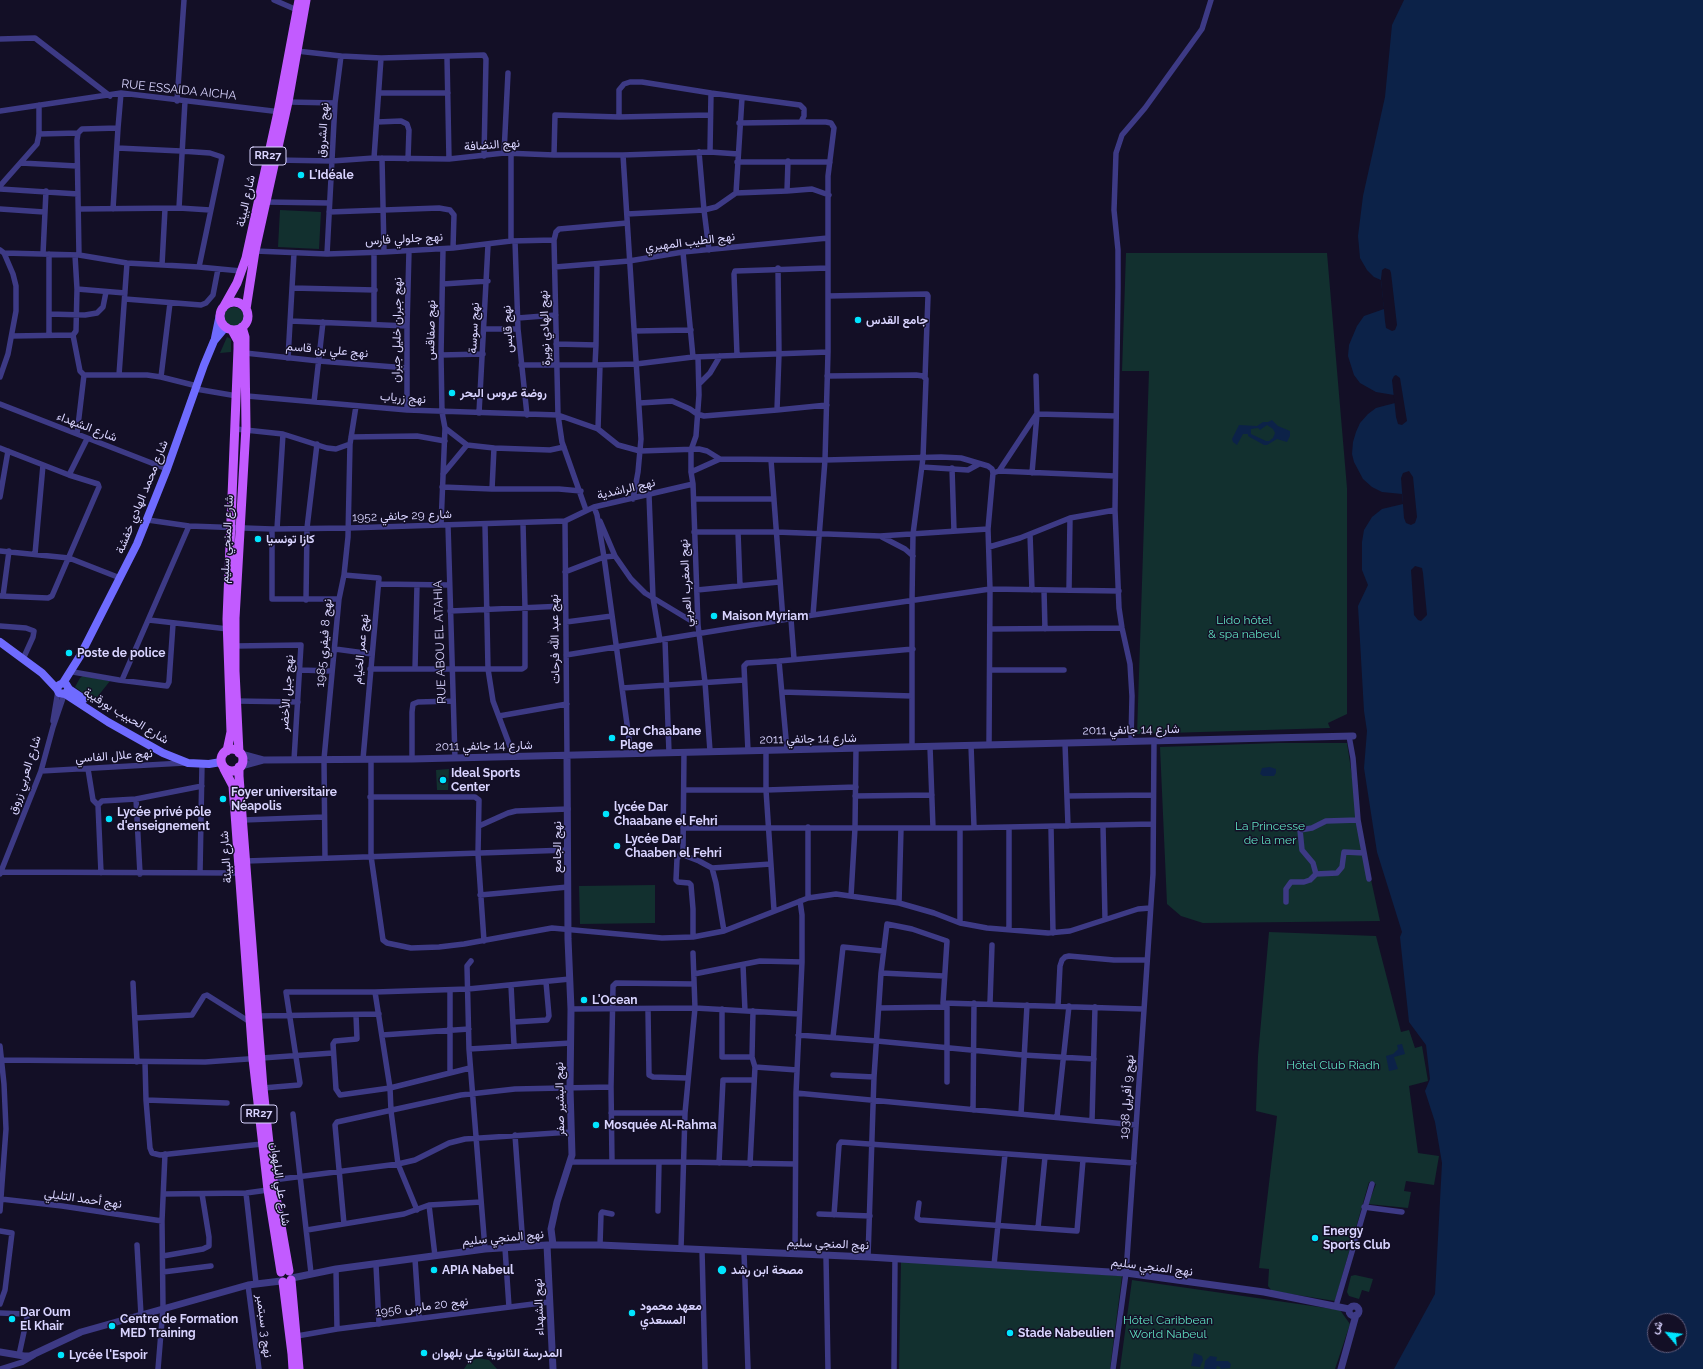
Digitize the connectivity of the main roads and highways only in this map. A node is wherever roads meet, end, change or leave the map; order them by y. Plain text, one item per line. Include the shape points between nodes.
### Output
1 (299, 0) edge
2 (306, 0) edge
3 (282, 112) junction
4 (246, 309) junction
5 (222, 311) junction
6 (242, 327) junction
7 (230, 329) junction
8 (214, 341) junction
9 (242, 396) junction
10 (235, 528) junction
11 (0, 642) edge
12 (80, 656) junction
13 (63, 689) junction
14 (240, 753) junction
15 (223, 760) junction
16 (240, 767) junction
17 (248, 945) junction
18 (257, 1059) junction
19 (286, 1277) junction
20 (293, 1369) edge
21 (299, 1369) edge

1 - 3 main road, شارع البيئة / RR27
2 - 3 main road, شارع البيئة / RR27 via 288,102
3 - 4 main road, شارع البيئة / RR27
3 - 5 main road, شارع البيئة / RR27 via 246,258
4 - 5 main road via 237,303 227,304
4 - 6 main road, RR27 via 247,319
5 - 7 main road via 222,323
5 - 8 main road, شارع محمد الهادي خفشة
6 - 7 main road
6 - 9 main road, شارع المنجي سليم via 246,353
7 - 8 main road via 224,329
7 - 9 main road, شارع المنجي سليم via 238,341
8 - 12 main road, شارع محمد الهادي خفشة via 148,520
9 - 10 main road, شارع المنجي سليم via 236,429
9 - 10 main road, شارع المنجي سليم via 246,429
10 - 14 main road, شارع المنجي سليم via 236,701
10 - 15 main road, شارع المنجي سليم via 228,629 231,732
11 - 13 main road, شارع الحبيب بورقيبة
12 - 13 main road, شارع محمد الهادي خفشة
12 - 13 main road, شارع محمد الهادي خفشة
13 - 15 main road, شارع الحبيب بورقيبة via 170,751 199,759
13 - 15 main road, شارع الحبيب بورقيبة via 144,743 188,763 202,764
14 - 15 main road via 236,750
14 - 16 main road, شارع البيئة via 243,760
15 - 16 main road via 234,771
15 - 17 main road, شارع البيئة / RR27 via 233,786 239,873
16 - 17 main road, شارع البيئة / RR27
17 - 18 main road, شارع علي البلهوان / RR27
18 - 19 main road, شارع علي البلهوان / RR27 via 263,1088
18 - 19 main road, شارع علي البلهوان / RR27 via 262,1144 268,1190
19 - 20 main road, شارع علي البلهوان / RR27
19 - 21 main road, شارع علي البلهوان / RR27 via 297,1336

